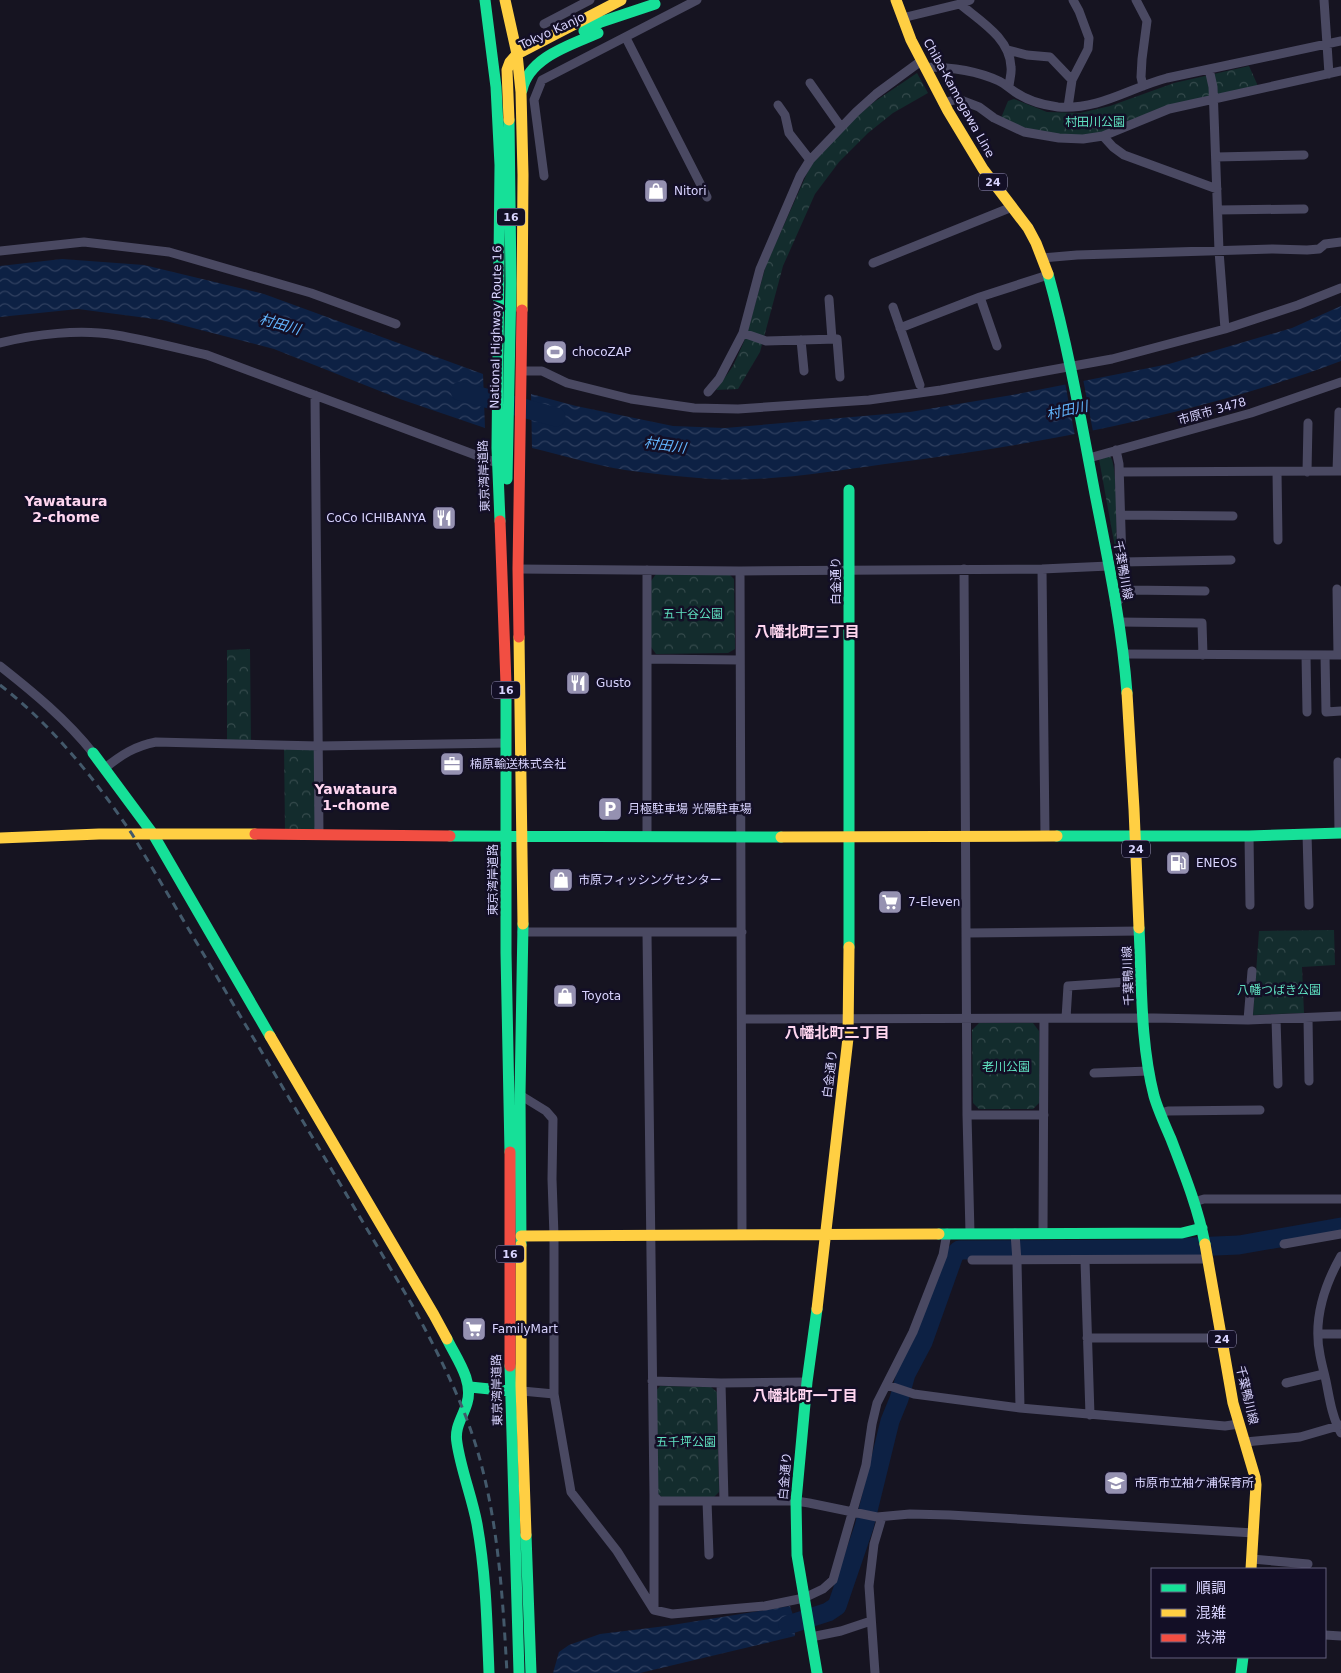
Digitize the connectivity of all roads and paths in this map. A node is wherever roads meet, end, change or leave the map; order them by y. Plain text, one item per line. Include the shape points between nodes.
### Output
1 (485, 0) edge
2 (505, 0) edge
3 (590, 0) edge
4 (622, 0) edge
5 (697, 0) edge
6 (896, 0) edge
7 (970, 0) edge
8 (1073, 0) edge
9 (1136, 0) edge
10 (1324, 0) edge
11 (659, 2) edge
12 (960, 4) junction
13 (902, 18) junction
14 (544, 24) dead end
15 (626, 38) junction
16 (1341, 41) edge
17 (1326, 44) junction
18 (492, 45) junction
19 (1008, 50) junction
20 (515, 58) junction
21 (923, 64) junction
22 (1210, 69) junction
23 (1341, 71) edge
24 (1329, 74) junction
25 (1072, 80) junction
26 (810, 83) dead end
27 (1143, 86) junction
28 (1009, 88) junction
29 (521, 92) junction
30 (1214, 98) junction
31 (943, 103) junction
32 (778, 105) dead end
33 (1068, 107) junction
34 (841, 127) junction
35 (1103, 136) junction
36 (1304, 155) dead end
37 (1216, 157) junction
38 (810, 160) junction
39 (544, 176) dead end
40 (1217, 189) junction
41 (707, 197) dead end
42 (1012, 207) junction
43 (1304, 209) dead end
44 (1218, 210) junction
45 (1341, 242) edge
46 (0, 251) edge
47 (1219, 251) junction
48 (1042, 258) junction
49 (873, 263) dead end
50 (1048, 275) junction
51 (1341, 288) edge
52 (980, 297) junction
53 (829, 299) dead end
54 (893, 307) dead end
55 (396, 324) dead end
56 (900, 328) junction
57 (1225, 329) junction
58 (743, 333) junction
59 (832, 339) junction
60 (801, 340) junction
61 (0, 343) edge
62 (997, 346) dead end
63 (1071, 369) junction
64 (804, 371) dead end
65 (513, 374) junction
66 (840, 377) dead end
67 (1341, 382) edge
68 (920, 385) dead end
69 (708, 392) dead end
70 (315, 394) junction
71 (1339, 412) dead end
72 (1308, 423) dead end
73 (502, 450) junction
74 (1116, 450) junction
75 (1088, 453) junction
76 (497, 463) junction
77 (1339, 471) edge
78 (1120, 472) junction
79 (1277, 472) junction
80 (1307, 472) junction
81 (849, 490) dead end
82 (1122, 515) junction
83 (1233, 516) dead end
84 (1278, 540) dead end
85 (501, 544) junction
86 (1231, 560) dead end
87 (1122, 562) junction
88 (1109, 566) junction
89 (518, 569) junction
90 (964, 569) junction
91 (1042, 569) junction
92 (647, 570) junction
93 (850, 570) junction
94 (740, 571) junction
95 (1336, 588) dead end
96 (1205, 591) dead end
97 (1123, 592) junction
98 (1115, 605) junction
99 (1118, 622) junction
100 (1124, 654) junction
101 (1202, 655) junction
102 (1306, 655) junction
103 (1325, 656) junction
104 (1340, 656) edge
105 (647, 659) junction
106 (740, 660) junction
107 (0, 666) edge
108 (1341, 711) edge
109 (1307, 712) dead end
110 (505, 743) junction
111 (319, 746) junction
112 (93, 753) joint
113 (1338, 762) dead end
114 (105, 768) junction
115 (1340, 833) edge
116 (153, 834) junction
117 (319, 834) junction
118 (1307, 834) junction
119 (506, 836) junction
120 (521, 836) junction
121 (647, 836) junction
122 (966, 836) junction
123 (1045, 836) junction
124 (1135, 836) junction
125 (1249, 836) junction
126 (742, 837) junction
127 (850, 837) junction
128 (0, 838) edge
129 (1250, 905) dead end
130 (1309, 905) dead end
131 (1140, 931) junction
132 (522, 932) junction
133 (742, 932) junction
134 (648, 933) junction
135 (967, 933) junction
136 (1252, 971) dead end
137 (1142, 982) junction
138 (1341, 1016) edge
139 (849, 1018) junction
140 (1044, 1018) junction
141 (1066, 1018) junction
142 (1143, 1018) junction
143 (1308, 1018) junction
144 (742, 1019) junction
145 (966, 1019) junction
146 (1276, 1019) junction
147 (1248, 1020) junction
148 (1149, 1071) junction
149 (1094, 1074) dead end
150 (1309, 1081) dead end
151 (1278, 1084) dead end
152 (520, 1095) junction
153 (1260, 1110) dead end
154 (1160, 1113) junction
155 (967, 1115) junction
156 (1044, 1115) junction
157 (1341, 1199) edge
158 (1194, 1202) junction
159 (1202, 1228) junction
160 (1043, 1232) junction
161 (947, 1233) junction
162 (970, 1233) junction
163 (1015, 1233) junction
164 (742, 1234) junction
165 (826, 1234) junction
166 (1341, 1234) edge
167 (651, 1235) junction
168 (521, 1236) junction
169 (554, 1236) junction
170 (1284, 1244) dead end
171 (1208, 1252) junction
172 (1341, 1256) edge
173 (972, 1260) dead end
174 (1017, 1260) junction
175 (1085, 1261) junction
176 (1318, 1334) junction
177 (1341, 1334) edge
178 (1087, 1338) junction
179 (1222, 1338) junction
180 (1324, 1374) junction
181 (652, 1381) junction
182 (807, 1382) junction
183 (721, 1383) junction
184 (1286, 1383) dead end
185 (887, 1385) junction
186 (470, 1387) junction
187 (516, 1391) junction
188 (554, 1394) junction
189 (1020, 1408) junction
190 (1090, 1415) junction
191 (1239, 1424) junction
192 (1340, 1428) edge
193 (1245, 1442) junction
194 (654, 1496) junction
195 (707, 1501) junction
196 (724, 1501) junction
197 (796, 1502) junction
198 (856, 1513) junction
199 (879, 1517) junction
200 (1254, 1533) junction
201 (709, 1555) dead end
202 (1252, 1564) edge
203 (1308, 1564) dead end
204 (804, 1598) junction
205 (654, 1610) junction
206 (871, 1621) junction
207 (1326, 1635) edge
208 (1341, 1636) edge
209 (811, 1637) junction
210 (1242, 1658) edge
211 (489, 1673) edge
212 (519, 1673) edge
213 (531, 1673) edge
214 (817, 1673) edge
215 (875, 1673) edge
216 (1241, 1673) edge

1 - 18 main road, 東京湾岸道路
2 - 20 main road, 東京湾岸道路
3 - 14 street
4 - 20 main road, Tokyo Kanjo
5 - 15 street
6 - 13 main road, Chiba-Kamogawa Line / 24
7 - 12 street
8 - 25 street via 1089,38 1088,49
9 - 27 street via 1147,21 1142,59
10 - 17 street
11 - 20 main road, Tokyo Kanjo / 16 via 601,22 530,59
11 - 29 main road, Tokyo Kanjo / 16 via 540,62 524,80
12 - 13 street
12 - 19 street via 1000,38
13 - 21 main road, Chiba-Kamogawa Line / 24
15 - 39 street via 542,80 534,100
15 - 41 street
16 - 17 street
17 - 22 street
17 - 24 street
18 - 20 main road, Tokyo Kanjo via 502,55
18 - 65 main road, 東京湾岸道路 / 16
19 - 25 street via 1050,57
19 - 28 street via 1011,67
20 - 29 main road, 東京湾岸道路
20 - 65 main road, National Highway Route 16 / 16 via 507,70
21 - 28 street via 983,75
21 - 31 main road, Chiba-Kamogawa Line / 24
21 - 34 street via 876,94
22 - 27 street
22 - 30 street
23 - 24 street
24 - 30 street
25 - 33 street
26 - 34 street
27 - 33 street via 1113,99
28 - 33 street via 1038,104
29 - 65 main road, 東京湾岸道路 / 16 via 523,269
30 - 35 street via 1169,109
30 - 37 street
31 - 35 street via 958,99 1024,132 1059,138
31 - 42 main road, Chiba-Kamogawa Line / 24 via 983,169
32 - 38 street via 785,115 789,133
34 - 38 street
35 - 40 street via 1124,155
36 - 37 street
37 - 40 street
38 - 58 street via 760,269
40 - 44 street
42 - 48 main road, Chiba-Kamogawa Line / 24 via 1028,228
42 - 49 street
43 - 44 street
44 - 47 street
45 - 47 street via 1307,250
46 - 55 street via 84,242 169,252 311,293
47 - 48 street
47 - 57 street
48 - 50 main road, Chiba-Kamogawa Line / 24
50 - 52 street
50 - 63 main road, Chiba-Kamogawa Line / 24
51 - 57 street
52 - 56 street
52 - 62 street
53 - 59 street
54 - 56 street
56 - 68 street
57 - 63 street
58 - 60 street via 766,342
58 - 69 street via 719,380
59 - 60 street
59 - 66 street via 837,339
60 - 64 street
61 - 70 street via 51,334 114,335 207,355
63 - 65 street via 869,400 738,409 694,408 631,399 567,383 542,371
63 - 75 main road, 千葉鴨川線 / 24
65 - 73 main road, 東京湾岸道路 / 16
65 - 89 main road, 東京湾岸道路 / 16 via 520,455
67 - 74 street, 市原市 3478 via 1251,413
70 - 76 street
70 - 111 street
71 - 77 street
72 - 80 street
73 - 76 main road, 東京湾岸道路 / 16
73 - 85 main road, 16
74 - 75 street, 市原市 3478
74 - 78 street
75 - 88 main road, 千葉鴨川線 / 24
76 - 85 main road, 東京湾岸道路 / 16
77 - 80 street
78 - 79 street
78 - 82 street
79 - 80 street
79 - 84 street
81 - 93 main road, 白金通り
82 - 83 street
82 - 87 street
85 - 110 main road, 東京湾岸道路 / 16 via 506,660
86 - 87 street
87 - 97 street
88 - 91 street
88 - 98 main road, 千葉鴨川線 / 24
89 - 92 street
89 - 120 main road, 東京湾岸道路 / 16
90 - 91 street
90 - 93 street
90 - 122 street
91 - 123 street
92 - 94 street
92 - 105 street
93 - 94 street
93 - 127 main road, 白金通り
94 - 106 street
95 - 104 street
96 - 97 street
97 - 98 street
98 - 99 main road, 千葉鴨川線 / 24
99 - 100 main road, 千葉鴨川線 / 24
99 - 101 street via 1202,623
100 - 101 street
100 - 124 main road, 千葉鴨川線 / 24
101 - 102 street
102 - 103 street
102 - 109 street
103 - 104 street
103 - 108 street via 1326,712
105 - 106 street
105 - 121 street
106 - 126 street
107 - 112 street via 53,712
110 - 111 street
110 - 119 main road, 東京湾岸道路 / 16
111 - 114 street via 156,742 135,748
111 - 117 street
112 - 114 main road
113 - 115 street
114 - 116 main road
115 - 118 main road
116 - 117 main road
116 - 128 main road
116 - 186 main road via 434,1315
117 - 119 main road
118 - 125 main road
118 - 130 street
119 - 120 main road
119 - 187 main road, 東京湾岸道路 / 16
120 - 121 main road
120 - 132 main road, 東京湾岸道路 / 16
121 - 126 main road
122 - 123 main road
122 - 127 main road
122 - 135 street
123 - 124 main road
124 - 125 main road
124 - 131 main road, 千葉鴨川線 / 24
125 - 129 street
126 - 127 main road
126 - 133 street
127 - 139 main road, 白金通り
131 - 135 street
131 - 137 main road, 千葉鴨川線 / 24
132 - 134 street
132 - 152 main road, 東京湾岸道路 / 16
133 - 134 street
133 - 144 street
134 - 167 street
135 - 145 street
136 - 147 street
137 - 141 street via 1068,986
137 - 142 main road, 千葉鴨川線 / 24
138 - 143 street
139 - 144 street
139 - 145 street
139 - 165 main road, 白金通り
140 - 141 street
140 - 145 street
140 - 156 street
141 - 142 street
142 - 147 street
142 - 148 main road, 千葉鴨川線 / 24
143 - 146 street
143 - 150 street
144 - 164 street
145 - 155 street
146 - 147 street
146 - 151 street
148 - 149 street
148 - 154 main road, 千葉鴨川線 / 24
152 - 168 main road, 東京湾岸道路 / 16
152 - 169 street via 553,1119
153 - 154 street
154 - 158 main road, 千葉鴨川線 / 24
155 - 156 street
155 - 162 street
156 - 160 street
157 - 158 street via 1204,1199
158 - 159 main road, 千葉鴨川線 / 24
159 - 160 main road via 1182,1233
159 - 171 main road, 千葉鴨川線 / 24
160 - 163 main road
161 - 162 main road
161 - 165 main road
161 - 185 street via 943,1255
162 - 163 main road
163 - 174 street
164 - 165 main road
164 - 167 main road
165 - 182 main road, 白金通り
166 - 170 street
167 - 169 main road
167 - 181 street
168 - 169 main road
168 - 187 main road, 東京湾岸道路 / 16
169 - 188 street
171 - 175 street
171 - 179 main road, 千葉鴨川線 / 24
172 - 176 street via 1329,1277 1323,1297
173 - 174 street
174 - 175 street
174 - 189 street
175 - 178 street
176 - 177 street
176 - 180 street
178 - 179 street
178 - 190 street
179 - 191 main road, 千葉鴨川線 / 24
180 - 184 street
180 - 192 street
181 - 183 street
181 - 194 street
182 - 183 street
182 - 197 main road, 白金通り
183 - 196 street
185 - 189 street via 914,1394
185 - 198 street via 877,1403
186 - 187 main road
186 - 211 main road via 469,1400 456,1434 483,1557
187 - 188 street
187 - 212 main road, 東京湾岸道路 / 16
187 - 213 main road, 東京湾岸道路 / 16
188 - 205 street via 571,1492 617,1551
189 - 190 street
190 - 191 street via 1225,1426
191 - 193 main road, 千葉鴨川線 / 24
192 - 193 street via 1325,1428 1300,1437
193 - 200 main road, 千葉鴨川線 / 24 via 1256,1485
194 - 195 street via 659,1501
194 - 205 street
195 - 196 street
195 - 201 street
196 - 197 street
197 - 198 street
197 - 204 main road, 白金通り via 797,1555
198 - 199 street
198 - 204 street via 833,1580 824,1589
199 - 200 street via 942,1515
199 - 206 street via 868,1586
200 - 202 main road, 千葉鴨川線 / 24
202 - 203 street
204 - 205 street via 764,1606 672,1614
204 - 209 main road, 白金通り
206 - 209 street
206 - 215 street
207 - 208 street
209 - 214 main road
210 - 216 main road

